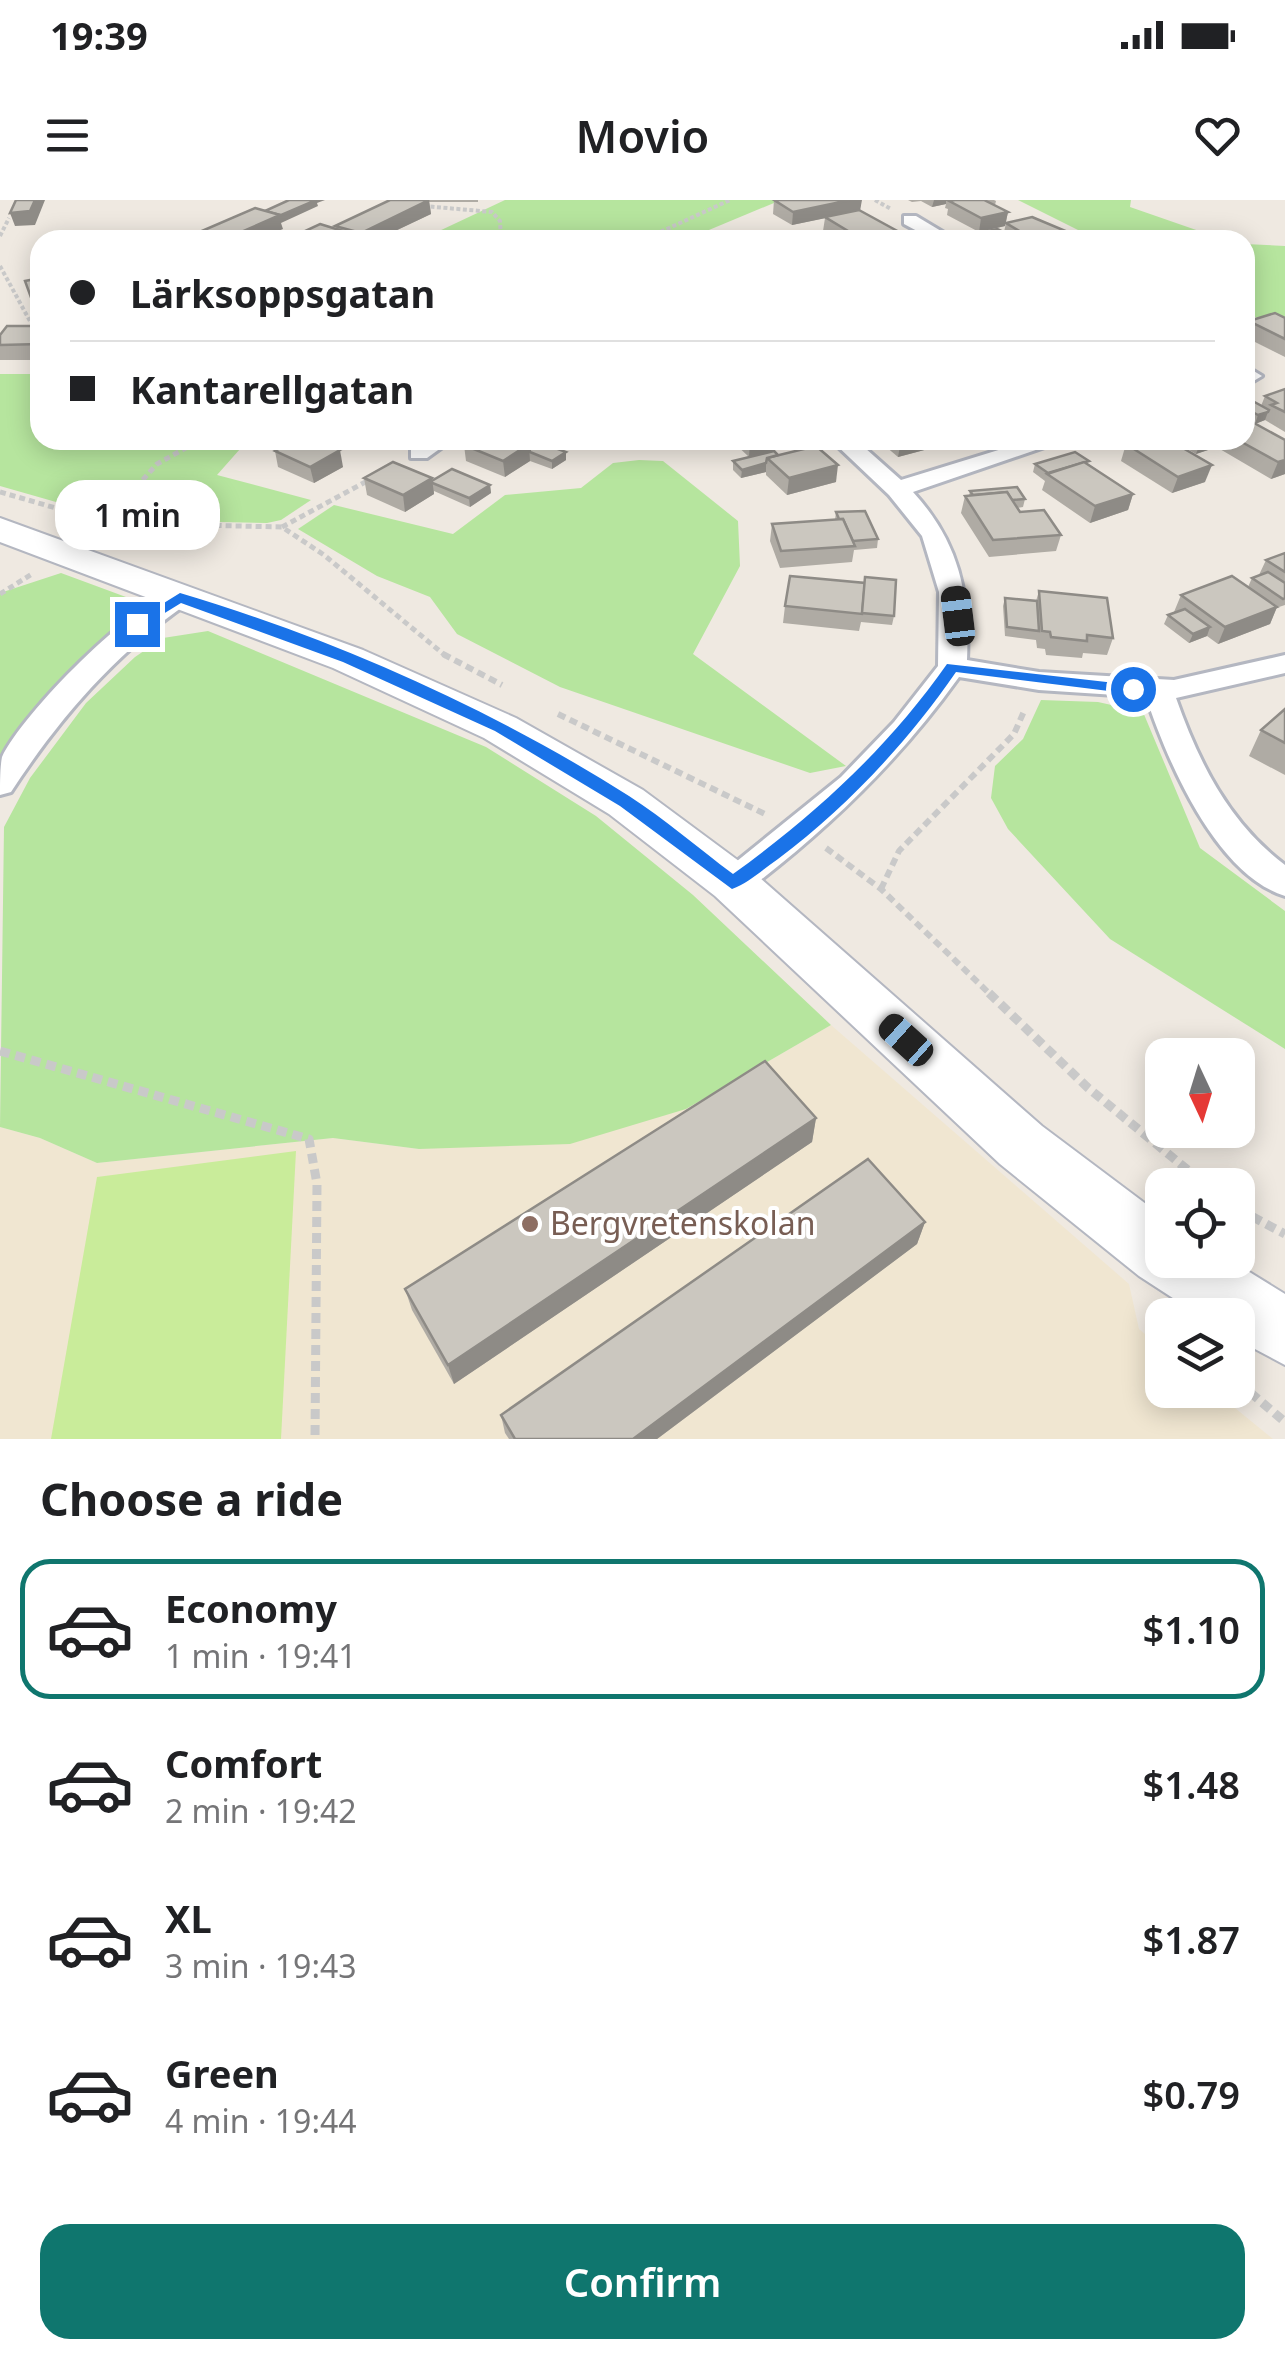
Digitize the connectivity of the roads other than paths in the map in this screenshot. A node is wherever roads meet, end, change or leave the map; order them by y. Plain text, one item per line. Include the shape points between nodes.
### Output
1 (910, 220) dead end
2 (928, 230) edge
3 (425, 450) edge
4 (854, 450) edge
5 (1022, 450) edge
6 (420, 453) road end
7 (899, 489) junction
8 (0, 530) edge
9 (180, 598) junction
10 (1285, 664) edge
11 (952, 667) junction
12 (1158, 689) junction
13 (0, 784) edge
14 (732, 883) junction
15 (1285, 883) edge
16 (1145, 1241) edge
17 (1200, 1278) edge
18 (1285, 1332) edge

1 - 2 street
3 - 6 street
4 - 7 street
5 - 7 street
7 - 11 street via 952,572 958,616
8 - 9 street
9 - 13 street via 137,624 72,685
9 - 14 street via 348,659 500,728 626,802
10 - 12 street
11 - 12 street
11 - 14 street via 916,719 861,777 803,832
12 - 15 street via 1172,734 1212,810 1236,842
14 - 16 street via 1021,1145
17 - 18 street

